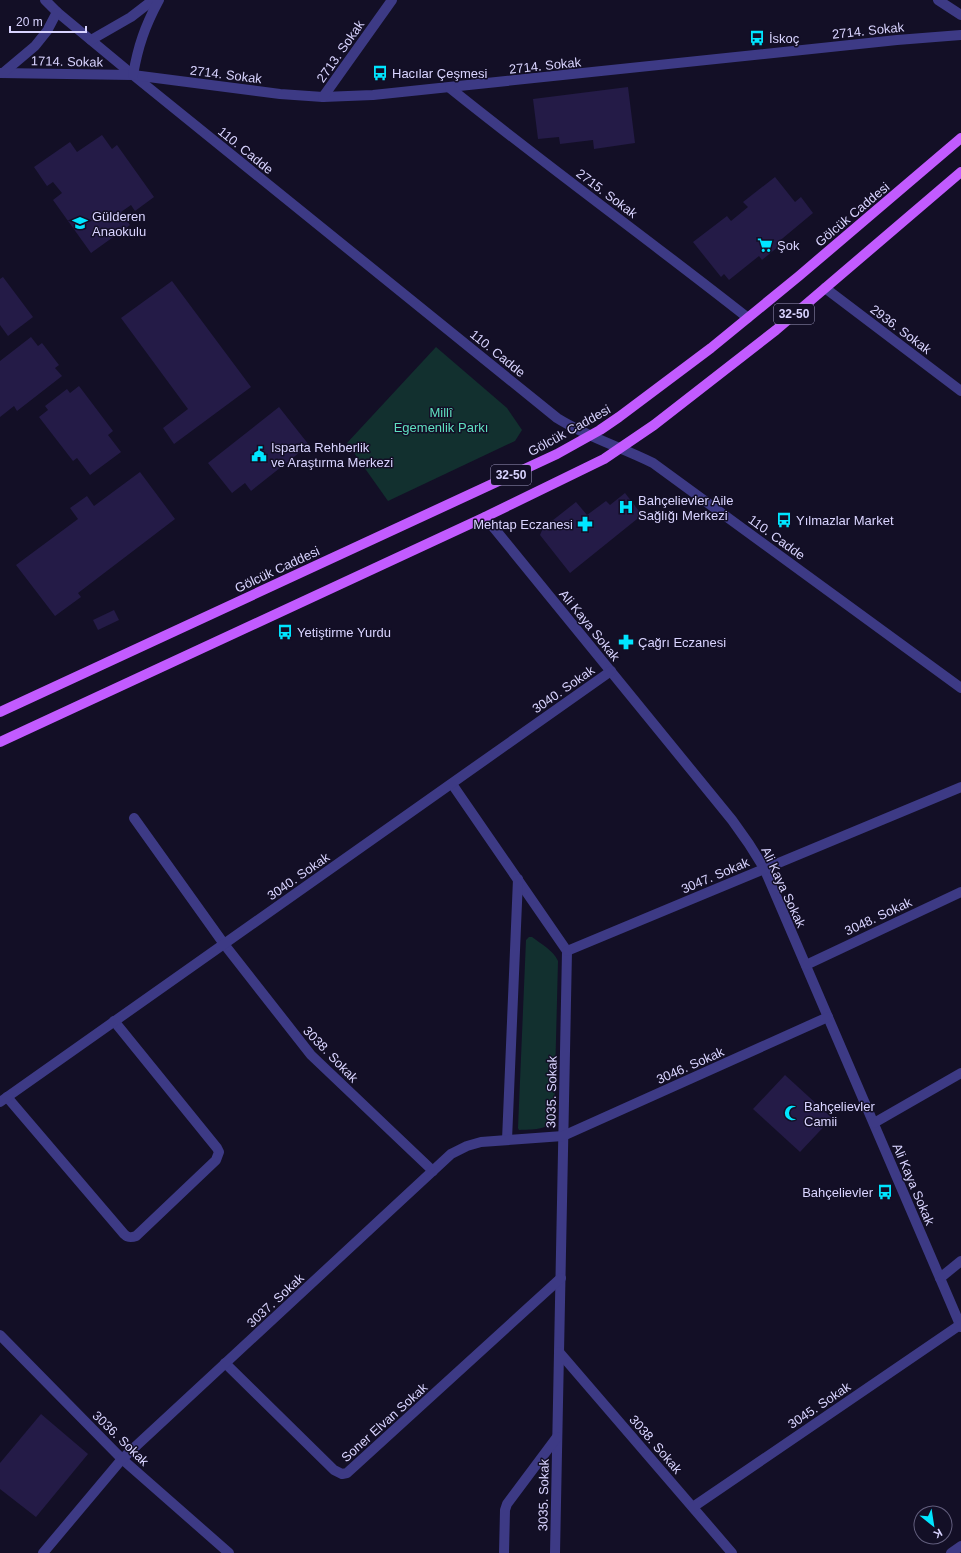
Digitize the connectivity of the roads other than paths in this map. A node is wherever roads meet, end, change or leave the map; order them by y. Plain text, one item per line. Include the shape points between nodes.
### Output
1 (45, 0) edge
2 (153, 0) edge
3 (159, 0) edge
4 (392, 0) edge
5 (938, 0) edge
6 (57, 12) junction
7 (961, 15) edge
8 (961, 35) edge
9 (91, 40) junction
10 (1, 73) edge
11 (133, 76) junction
12 (450, 88) junction
13 (323, 97) junction
14 (961, 138) edge
15 (961, 172) edge
16 (825, 288) junction
17 (748, 318) junction
18 (961, 391) edge
19 (589, 436) junction
20 (621, 448) junction
21 (485, 517) junction
22 (611, 671) junction
23 (961, 688) edge
24 (0, 712) edge
25 (0, 742) edge
26 (452, 784) junction
27 (961, 787) edge
28 (134, 818) dead end
29 (764, 868) junction
30 (518, 879) junction
31 (961, 892) edge
32 (224, 944) junction
33 (567, 951) junction
34 (806, 965) junction
35 (828, 1017) junction
36 (114, 1021) junction
37 (961, 1073) edge
38 (4, 1099) edge
39 (874, 1123) junction
40 (564, 1136) junction
41 (507, 1140) junction
42 (433, 1171) junction
43 (961, 1261) edge
44 (561, 1278) junction
45 (940, 1278) junction
46 (960, 1326) edge
47 (0, 1335) edge
48 (559, 1352) junction
49 (225, 1363) junction
50 (557, 1437) junction
51 (122, 1459) junction
52 (693, 1507) junction
53 (961, 1546) edge
54 (43, 1553) edge
55 (229, 1553) edge
56 (504, 1553) edge
57 (555, 1553) edge
58 (732, 1553) edge
59 (951, 1553) edge

1 - 6 street, 110. Cadde
2 - 9 street via 126,20
3 - 11 street via 137,50
4 - 13 street, 2713. Sokak
5 - 7 street
6 - 9 street, 110. Cadde
6 - 10 street via 47,32 35,46
8 - 12 street, 2714. Sokak
9 - 11 street, 110. Cadde
10 - 11 street, 1714. Sokak
11 - 13 street, 2714. Sokak
11 - 19 street, 110. Cadde via 557,418
12 - 13 street, 2714. Sokak
12 - 17 street, 2715. Sokak
14 - 17 main road, Gölcük Caddesi / 32-50
15 - 16 main road, 32-50
16 - 18 street, 2936. Sokak
16 - 20 main road, 32-50 via 705,386
17 - 19 main road, Gölcük Caddesi / 32-50 via 642,400
19 - 20 street, 110. Cadde
19 - 24 main road, Gölcük Caddesi / 32-50 via 557,454
20 - 21 main road, 32-50 via 568,478
20 - 23 street, 110. Cadde via 667,472
21 - 22 street, Ali Kaya Sokak
21 - 25 main road, 32-50
22 - 26 street, 3040. Sokak
22 - 29 street, Ali Kaya Sokak via 732,820
26 - 30 street
26 - 32 street, 3040. Sokak
27 - 29 street, 3047. Sokak
28 - 32 street, 3038. Sokak
29 - 33 street, 3047. Sokak
29 - 34 street, Ali Kaya Sokak
30 - 33 street
30 - 41 street
31 - 34 street, 3048. Sokak
32 - 36 street, 3040. Sokak
32 - 42 street, 3038. Sokak via 311,1055
33 - 40 street, 3035. Sokak
34 - 35 street, Ali Kaya Sokak
35 - 39 street, Ali Kaya Sokak
35 - 40 street, 3046. Sokak
36 - 38 street, 3040. Sokak
36 - 38 street via 219,1152 216,1160 136,1236 132,1238 124,1234
37 - 39 street
39 - 45 street, Ali Kaya Sokak
40 - 41 street, 3037. Sokak
40 - 44 street, 3035. Sokak
41 - 42 street, 3037. Sokak via 467,1146 451,1154
42 - 49 street, 3037. Sokak
43 - 45 street
44 - 48 street, 3035. Sokak
44 - 49 street, Soner Elvan Sokak via 347,1473 342,1474 334,1470
45 - 46 street, Ali Kaya Sokak
46 - 52 street, 3045. Sokak
47 - 51 street, 3036. Sokak
48 - 50 street, 3035. Sokak
48 - 52 street, 3038. Sokak
49 - 51 street, 3037. Sokak
50 - 56 street, 3035. Sokak via 507,1504
50 - 57 street, 3035. Sokak
51 - 54 street, 3037. Sokak
51 - 55 street, 3036. Sokak
52 - 58 street, 3038. Sokak
53 - 59 street

